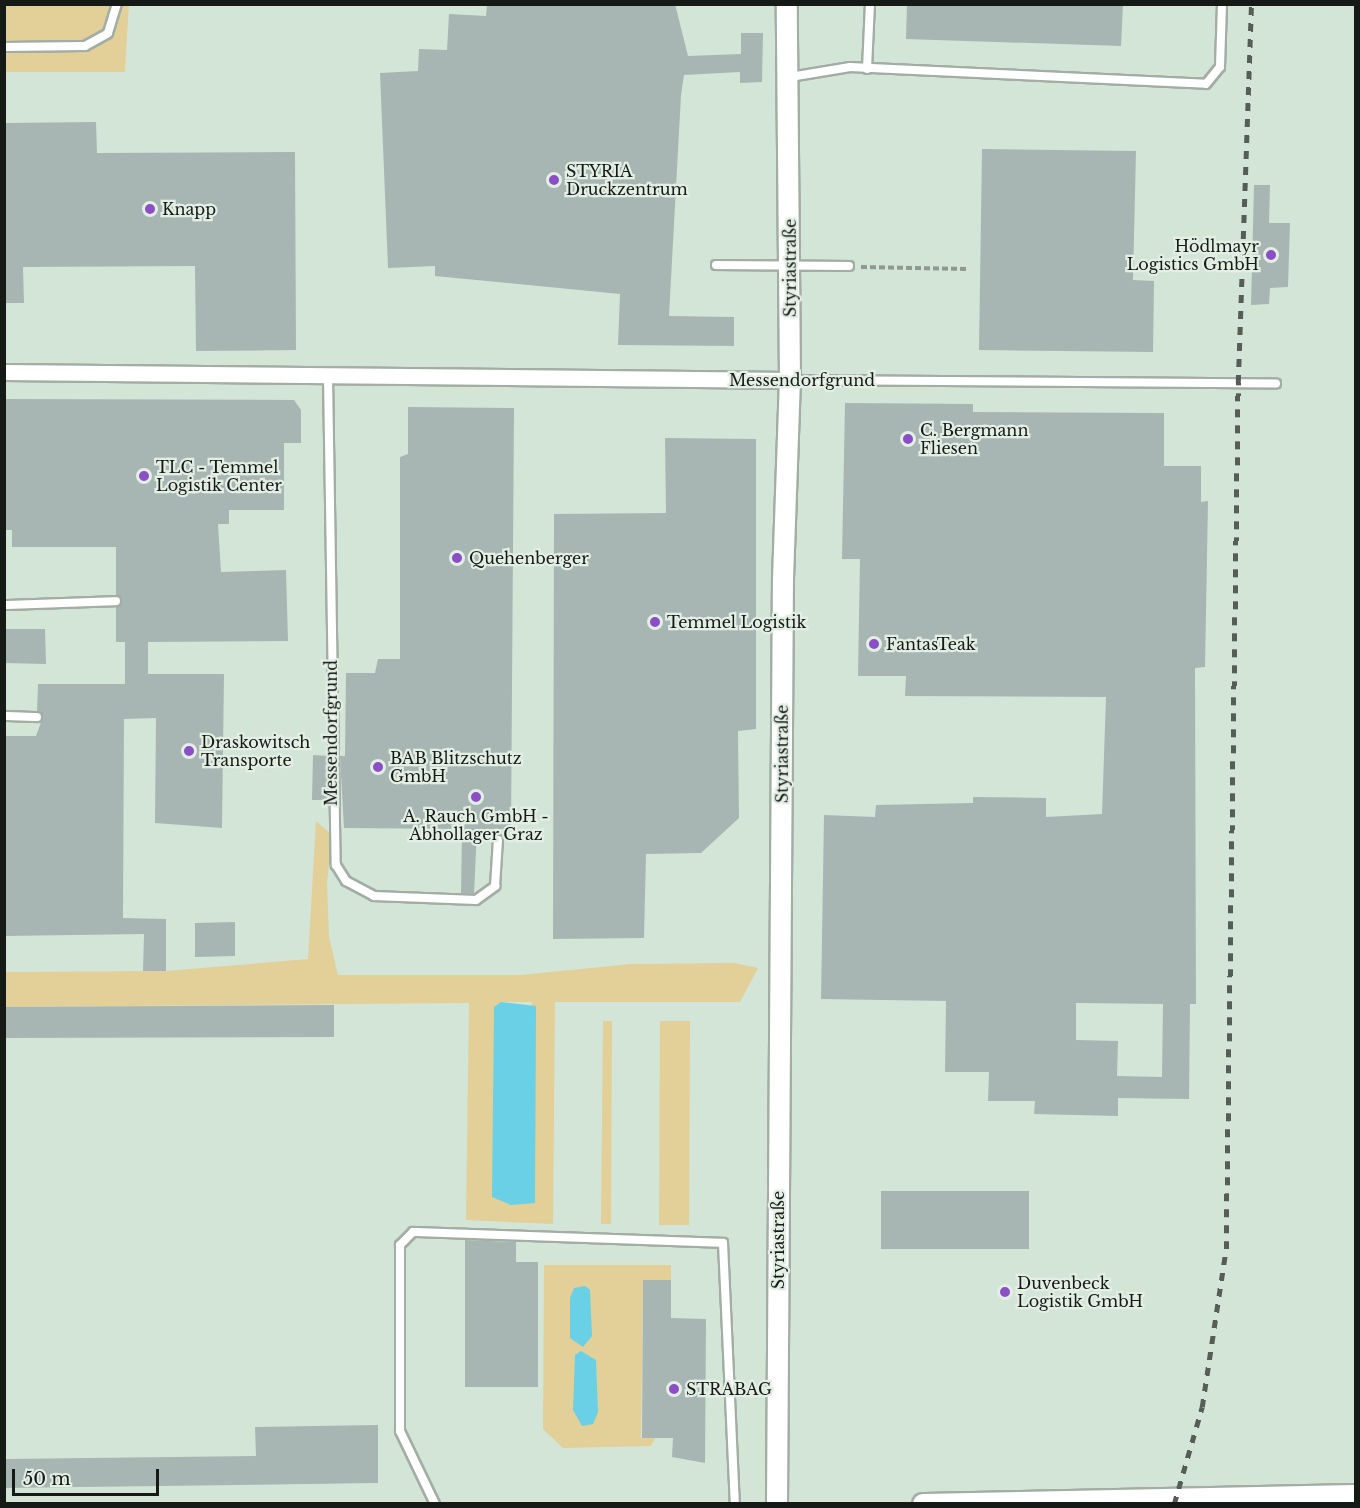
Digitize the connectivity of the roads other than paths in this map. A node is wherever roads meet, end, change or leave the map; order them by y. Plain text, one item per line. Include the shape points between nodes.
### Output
1 (117, 4) edge
2 (787, 4) edge
3 (870, 4) edge
4 (1222, 4) edge
5 (4, 47) edge
6 (867, 69) junction
7 (788, 77) junction
8 (790, 262) junction
9 (716, 265) dead end
10 (849, 266) road end
11 (4, 372) edge
12 (328, 376) junction
13 (790, 380) junction
14 (1276, 383) dead end
15 (116, 601) dead end
16 (4, 605) edge
17 (4, 716) edge
18 (37, 717) dead end
19 (498, 840) dead end
20 (1356, 1495) edge
21 (435, 1503) edge
22 (735, 1503) edge
23 (777, 1503) edge
24 (922, 1503) edge

1 - 5 lane via 108,33 85,46
2 - 7 street, Styriastraße
3 - 6 lane
4 - 6 lane via 1220,68 1206,84
6 - 7 lane
7 - 8 street, Styriastraße
8 - 9 lane
8 - 10 lane
8 - 13 street, Styriastraße
11 - 12 street, Messendorfgrund
12 - 13 street, Messendorfgrund
12 - 19 lane, Messendorfgrund via 336,865 346,881 374,896 476,900 495,886
13 - 14 lane, Messendorfgrund
13 - 23 street, Styriastraße via 783,579
15 - 16 lane
17 - 18 lane
20 - 24 street
21 - 22 lane via 400,1431 400,1245 413,1232 725,1244

